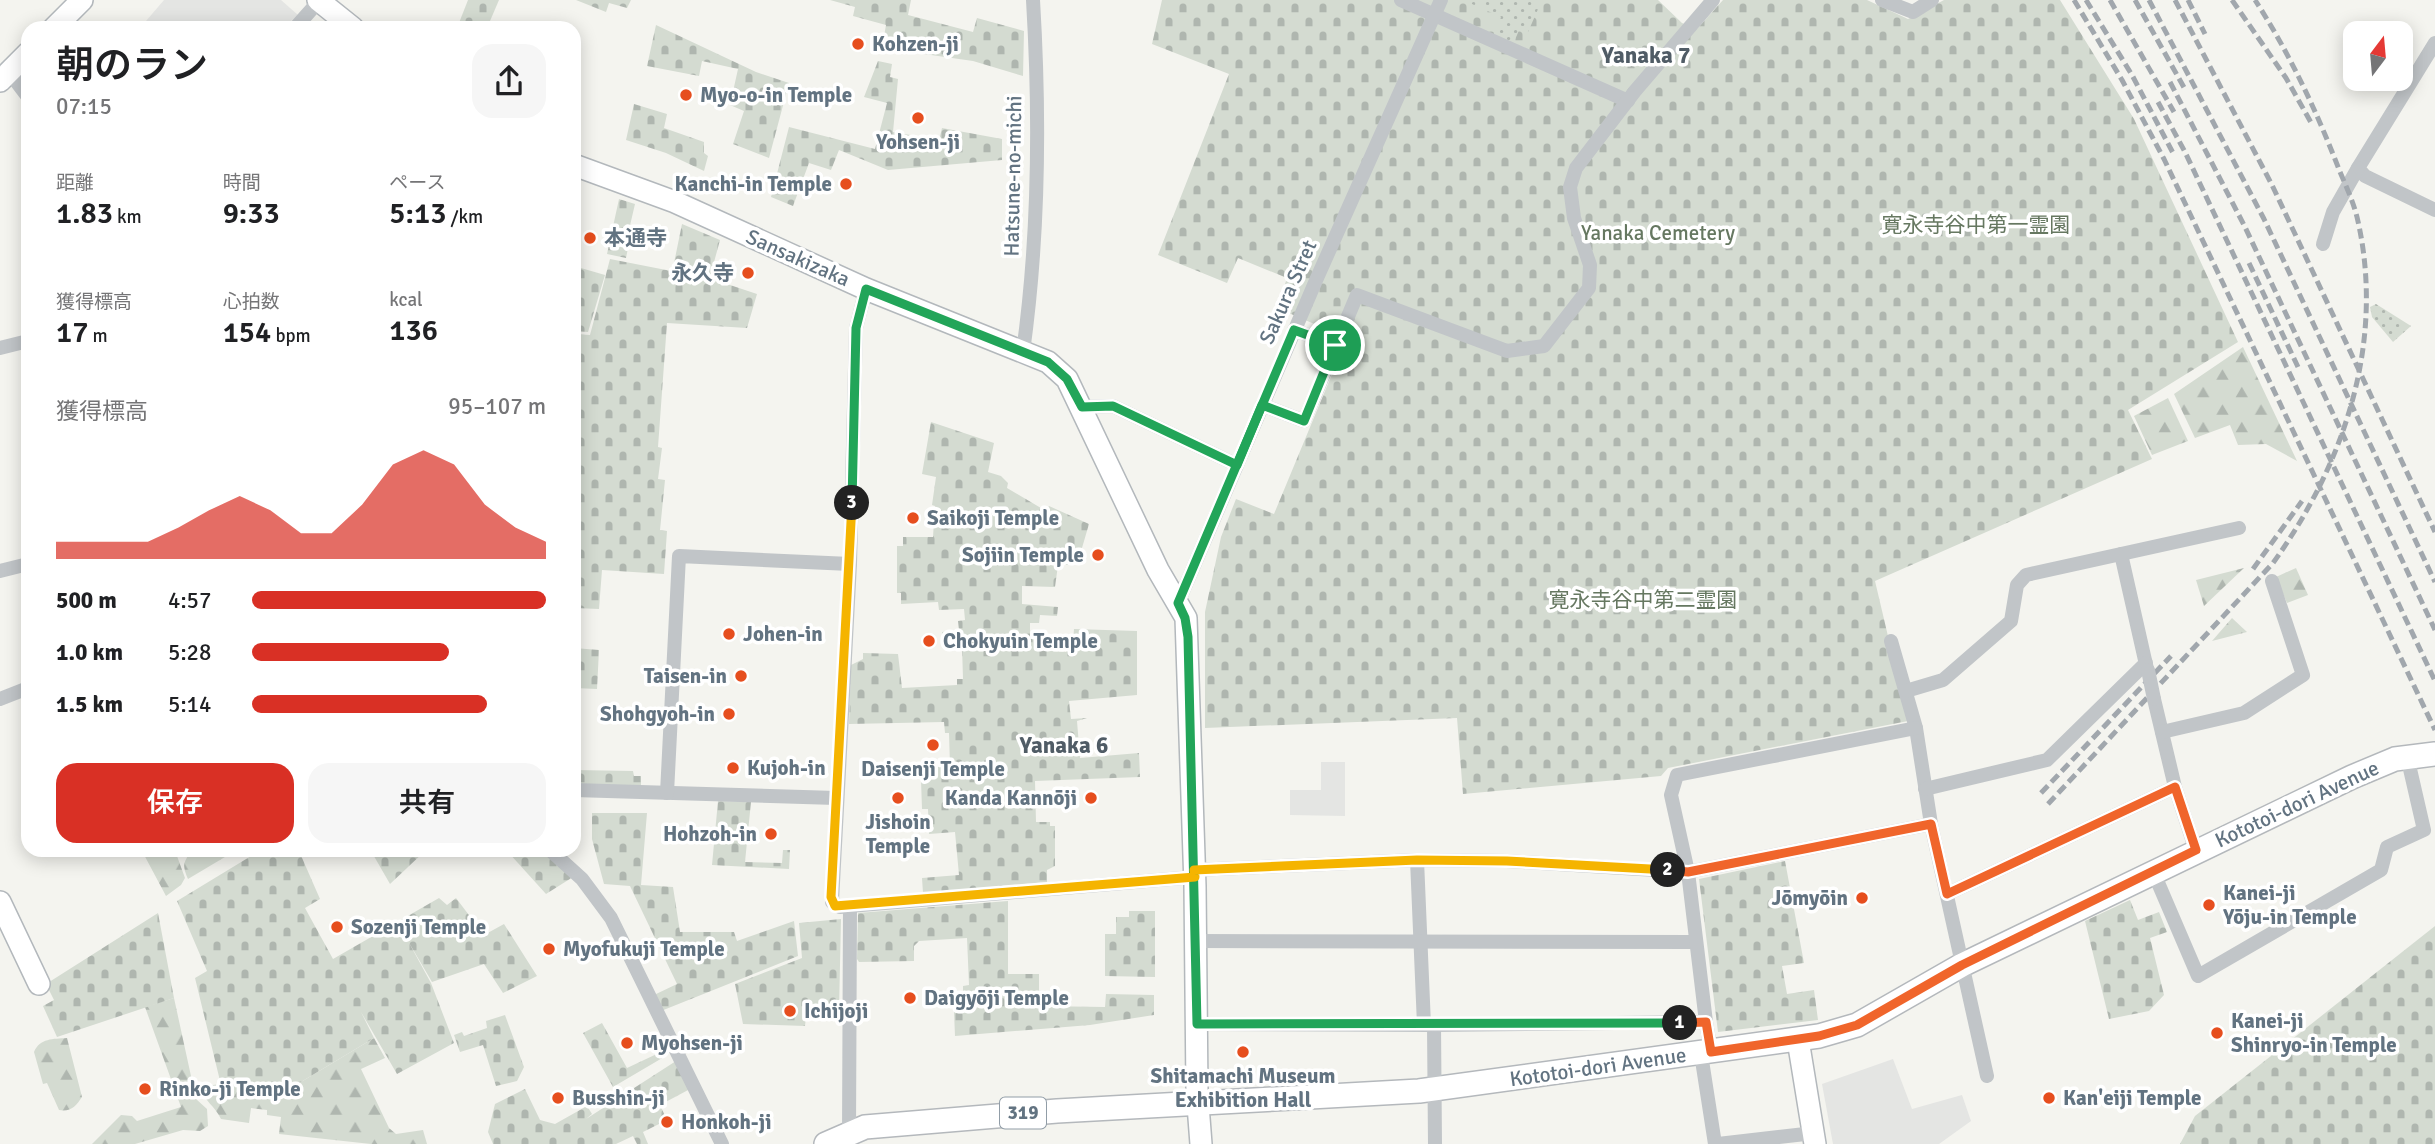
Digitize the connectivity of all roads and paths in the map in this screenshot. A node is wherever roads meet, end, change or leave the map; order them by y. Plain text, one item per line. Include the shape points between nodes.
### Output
1 (82, 0) edge
2 (319, 0) edge
3 (1033, 0) edge
4 (1401, 0) edge
5 (1441, 0) edge
6 (1713, 0) edge
7 (1882, 0) edge
8 (1932, 0) edge
9 (1435, 15) junction
10 (61, 21) edge
11 (301, 21) edge
12 (344, 21) edge
13 (2435, 43) edge
14 (21, 60) edge
15 (4, 77) edge
16 (21, 91) edge
17 (1628, 101) junction
18 (581, 168) edge
19 (2358, 168) junction
20 (2435, 210) edge
21 (2323, 244) dead end
22 (866, 289) junction
23 (1294, 330) junction
24 (21, 343) edge
25 (1335, 345) junction
26 (0, 348) edge
27 (1023, 352) junction
28 (1262, 405) junction
29 (1082, 407) junction
30 (1237, 465) junction
31 (2239, 528) dead end
32 (2121, 554) junction
33 (850, 564) junction
34 (21, 566) edge
35 (0, 570) edge
36 (2272, 581) dead end
37 (1178, 603) junction
38 (1891, 641) dead end
39 (2147, 666) junction
40 (21, 691) edge
41 (1906, 691) junction
42 (0, 699) edge
43 (1916, 729) junction
44 (2162, 732) junction
45 (2423, 755) edge
46 (2175, 787) junction
47 (1925, 789) junction
48 (581, 790) edge
49 (667, 793) junction
50 (836, 797) junction
51 (1931, 824) junction
52 (2196, 850) junction
53 (558, 857) edge
54 (1417, 860) junction
55 (2153, 871) junction
56 (1688, 872) junction
57 (1194, 874) junction
58 (1947, 894) junction
59 (0, 902) edge
60 (850, 906) junction
61 (1196, 941) junction
62 (1420, 941) junction
63 (1696, 942) junction
64 (1962, 965) junction
65 (39, 984) dead end
66 (1706, 1022) junction
67 (1197, 1024) junction
68 (1429, 1025) junction
69 (1798, 1040) junction
70 (1706, 1053) junction
71 (1987, 1076) dead end
72 (1435, 1089) junction
73 (1199, 1104) junction
74 (849, 1139) edge
75 (1814, 1139) edge
76 (722, 1144) edge
77 (826, 1144) edge
78 (1202, 1144) edge
79 (1435, 1144) edge
80 (1716, 1144) edge

1 - 10 main road
2 - 11 street
2 - 12 main road
3 - 27 street, Hatsune-no-michi via 1035,205
4 - 9 street
5 - 9 street, Sakura Stret
6 - 17 street
7 - 8 street via 1913,12
9 - 17 street
9 - 23 street, Sakura Stret
13 - 19 street
14 - 15 main road
15 - 16 street
17 - 25 street via 1576,168 1570,187 1574,218 1590,265 1589,288 1544,346 1507,351 1360,295
18 - 22 main road, Sansakizaka via 698,212
19 - 20 street via 2365,176
19 - 21 street via 2333,212
22 - 27 main road, Sansakizaka
22 - 33 street via 856,328
23 - 25 street
23 - 28 street, Sakura Stret
24 - 26 street
25 - 28 street via 1304,421
27 - 29 main road, Sansakizaka via 1059,370
28 - 30 street, Sakura Stret
29 - 30 street via 1113,406
29 - 37 main road, Sansakizaka via 1157,570
30 - 37 street, Sakura Stret
31 - 32 street
32 - 39 street
32 - 41 street via 2026,575 2017,585 2011,621 1943,680
33 - 49 street via 679,556
33 - 50 street
34 - 35 street
36 - 44 street via 2303,675 2244,713
37 - 57 main road, Sansakizaka via 1188,637
38 - 41 street
39 - 44 street, bridge
39 - 47 street via 2047,760
40 - 42 street
41 - 43 street
43 - 47 street
43 - 56 street via 1677,775 1671,795
44 - 46 street
45 - 52 main road, Kototoi-dori Avenue / 319 via 2379,765
45 - 55 street via 2424,830 2387,846 2381,870 2198,976
46 - 52 street
46 - 58 street
47 - 51 street
48 - 49 street
49 - 50 street
50 - 60 street via 831,897 835,906
51 - 56 street
51 - 58 street
52 - 55 main road, Kototoi-dori Avenue / 319
53 - 76 street via 582,879 611,918
54 - 56 street
54 - 57 street
54 - 62 street
55 - 64 main road, Kototoi-dori Avenue / 319
56 - 63 street
57 - 60 street
57 - 61 main road, Sansakizaka
58 - 64 street
59 - 65 main road
60 - 74 street
61 - 62 street
61 - 67 main road, Sansakizaka
62 - 63 street
62 - 68 street
63 - 66 street
64 - 69 main road, Kototoi-dori Avenue / 319 via 1857,1025
64 - 71 street
66 - 68 street
66 - 70 street
67 - 68 street
67 - 73 main road, Sansakizaka
68 - 72 street
69 - 70 main road, Kototoi-dori Avenue / 319
69 - 75 main road
70 - 72 main road, Kototoi-dori Avenue / 319
70 - 80 street
72 - 73 main road, Kototoi-dori Avenue / 319
72 - 79 street
73 - 74 main road, Kototoi-dori Avenue / 319 via 945,1119 864,1128
73 - 78 main road, Sansakizaka
74 - 77 main road, Kototoi-dori Avenue / 319
75 - 80 street

